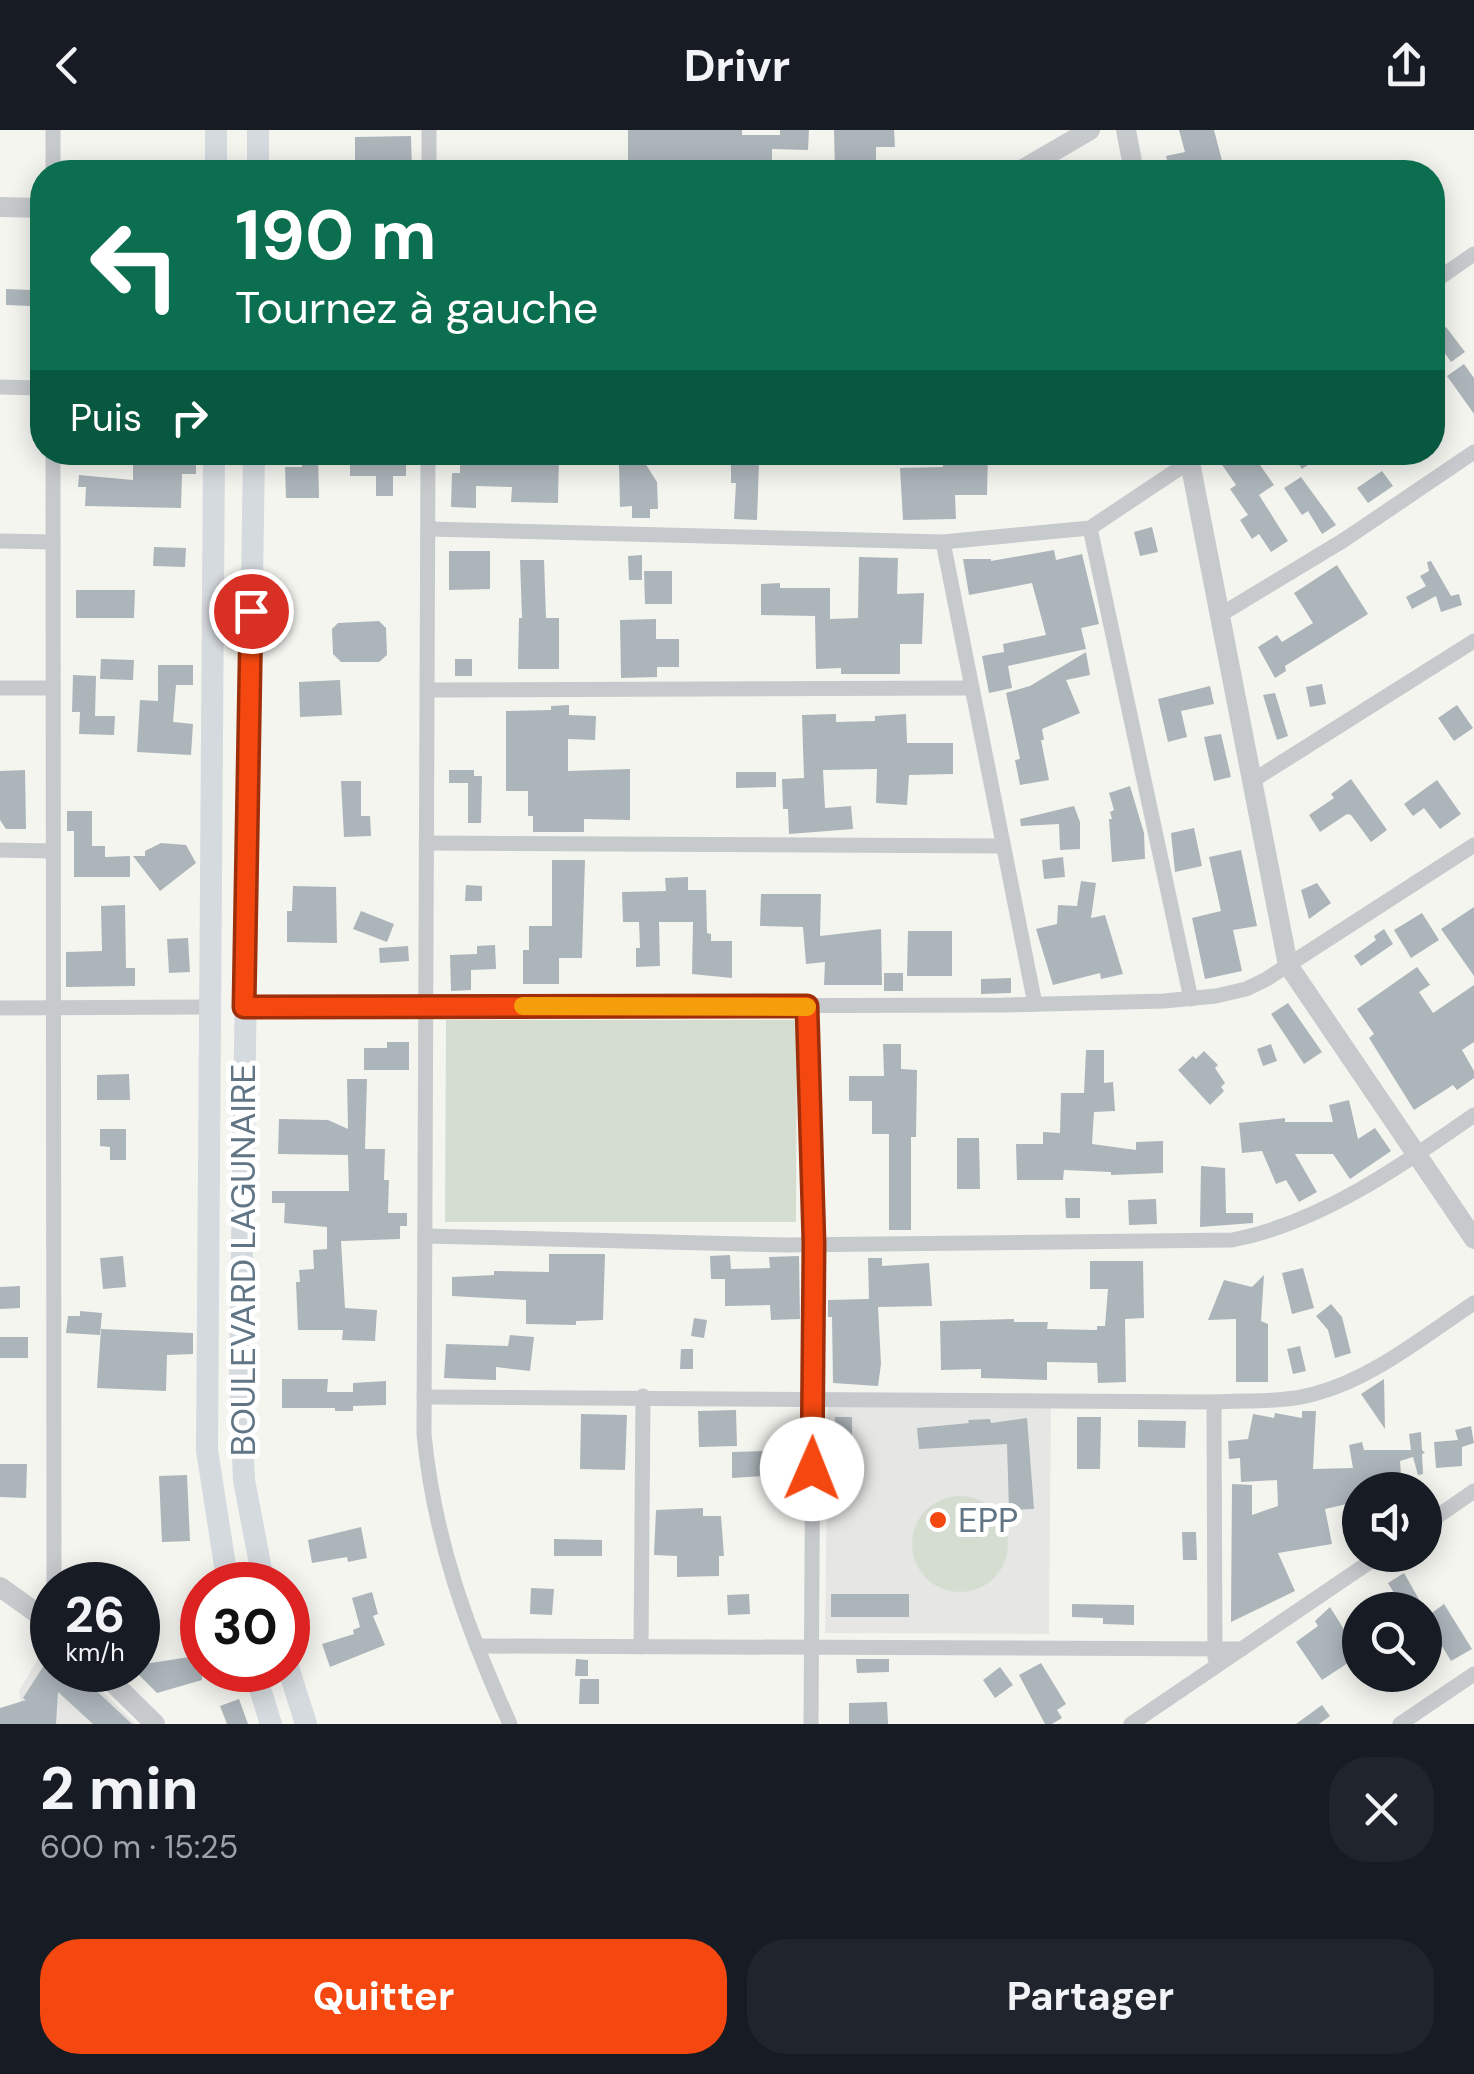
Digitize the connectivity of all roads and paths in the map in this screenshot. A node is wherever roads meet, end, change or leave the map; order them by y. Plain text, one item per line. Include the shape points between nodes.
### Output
1 (53, 130) edge
2 (216, 130) edge
3 (258, 130) edge
4 (429, 130) edge
5 (1090, 130) edge
6 (1126, 130) edge
7 (53, 160) edge
8 (216, 160) edge
9 (258, 160) edge
10 (429, 160) edge
11 (1039, 160) edge
12 (1132, 160) edge
13 (0, 207) edge
14 (30, 208) edge
15 (1474, 254) edge
16 (1445, 274) edge
17 (0, 387) edge
18 (30, 388) edge
19 (1474, 452) edge
20 (53, 465) edge
21 (214, 465) edge
22 (254, 465) edge
23 (428, 465) edge
24 (1181, 465) edge
25 (1195, 465) edge
26 (1090, 528) junction
27 (428, 529) junction
28 (0, 541) edge
29 (53, 542) junction
30 (943, 542) junction
31 (1220, 615) junction
32 (1474, 641) edge
33 (0, 688) edge
34 (53, 688) junction
35 (972, 688) junction
36 (427, 690) junction
37 (1252, 782) junction
38 (426, 843) junction
39 (1474, 845) edge
40 (1004, 846) junction
41 (0, 850) edge
42 (53, 851) junction
43 (1288, 966) junction
44 (1190, 998) junction
45 (1035, 1004) junction
46 (426, 1006) junction
47 (807, 1006) junction
48 (208, 1007) junction
49 (244, 1007) junction
50 (0, 1008) edge
51 (54, 1008) junction
52 (1474, 1115) edge
53 (1416, 1156) junction
54 (425, 1236) junction
55 (1474, 1239) edge
56 (814, 1244) junction
57 (1474, 1303) edge
58 (424, 1396) junction
59 (644, 1396) junction
60 (813, 1397) junction
61 (1214, 1402) junction
62 (1474, 1491) edge
63 (1442, 1513) edge
64 (54, 1562) edge
65 (224, 1562) edge
66 (260, 1562) edge
67 (1355, 1572) edge
68 (0, 1587) edge
69 (30, 1608) edge
70 (478, 1646) junction
71 (642, 1647) junction
72 (810, 1648) junction
73 (1215, 1649) junction
74 (1242, 1649) junction
75 (1216, 1667) junction
76 (1474, 1674) edge
77 (122, 1692) edge
78 (261, 1692) edge
79 (296, 1692) edge
80 (155, 1724) edge
81 (270, 1724) edge
82 (306, 1724) edge
83 (510, 1724) edge
84 (810, 1724) edge
85 (1132, 1724) edge
86 (1400, 1724) edge

1 - 7 street
2 - 8 main road
3 - 9 main road
4 - 10 street
5 - 11 street
6 - 12 street
13 - 14 street
15 - 16 street
17 - 18 street
19 - 31 street
20 - 29 street
21 - 48 main road, BOULEVARD LAGUNAIRE
22 - 49 main road, BOULEVARD LAGUNAIRE
23 - 27 street
24 - 26 street
25 - 31 street
26 - 30 street
26 - 44 street
27 - 30 street
27 - 36 street
28 - 29 street
29 - 34 street
30 - 35 street
31 - 37 street
32 - 37 street
33 - 34 street
34 - 42 street
35 - 36 street
35 - 40 street
36 - 38 street
37 - 43 street
38 - 40 street
38 - 46 street
39 - 43 street
40 - 45 street
41 - 42 street
42 - 51 street
43 - 44 street via 1246,989
43 - 53 street
44 - 45 street
45 - 47 street
46 - 47 street
46 - 49 street
46 - 54 street
47 - 56 street
48 - 51 street
48 - 65 main road, BOULEVARD LAGUNAIRE via 206,1450
49 - 66 main road, BOULEVARD LAGUNAIRE via 240,1396 244,1480
50 - 51 street
51 - 64 street
52 - 53 street
53 - 55 street
53 - 56 street via 1297,1222 1232,1240
54 - 56 street
54 - 58 street
56 - 60 street
57 - 61 street via 1375,1368 1313,1394
58 - 59 street
58 - 70 street via 429,1482 446,1562
59 - 60 street
59 - 71 street
60 - 61 street
60 - 72 street
61 - 73 street
62 - 63 street
67 - 74 street
68 - 69 street
70 - 71 street
70 - 83 street
71 - 72 street
72 - 73 street
72 - 84 street
73 - 74 street
73 - 75 street
74 - 75 street
75 - 85 street
76 - 86 street
77 - 80 street
78 - 81 main road
79 - 82 main road

